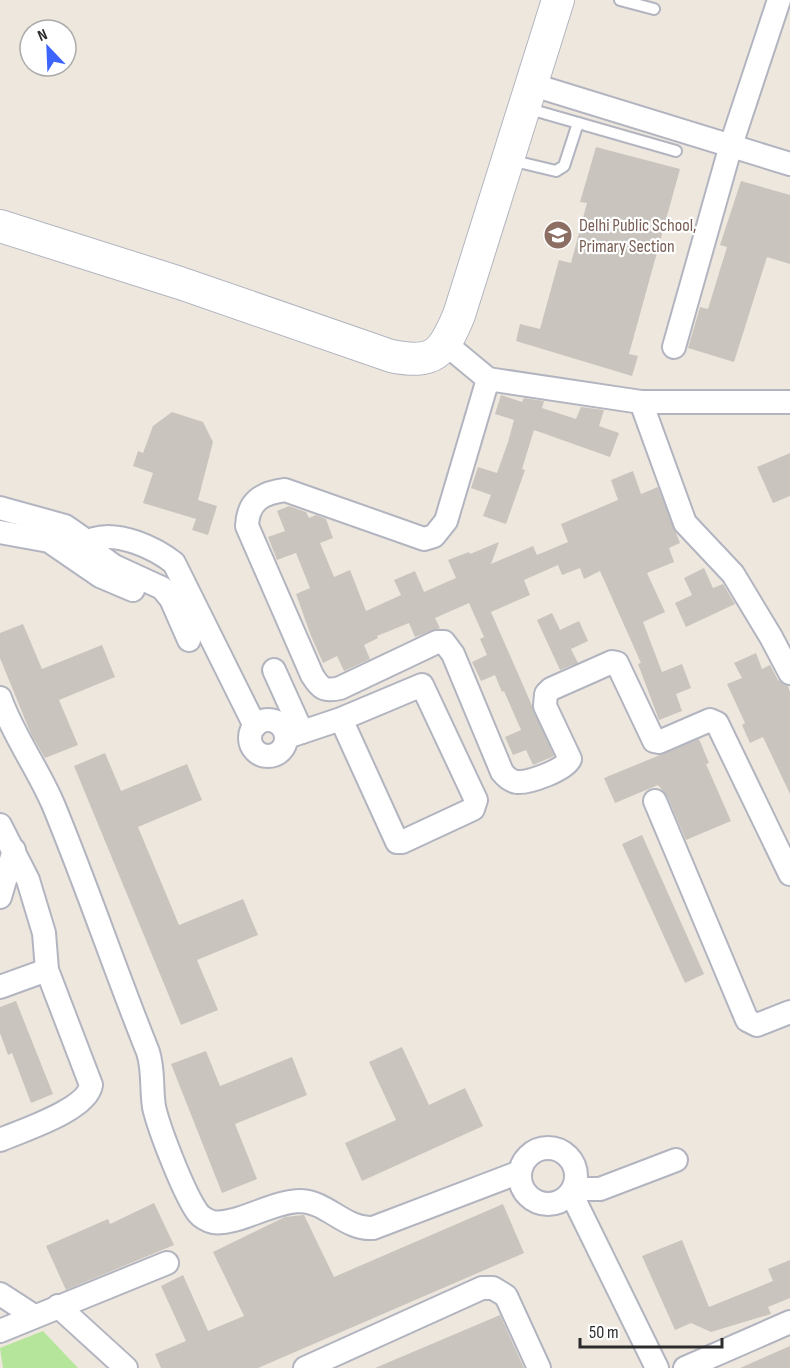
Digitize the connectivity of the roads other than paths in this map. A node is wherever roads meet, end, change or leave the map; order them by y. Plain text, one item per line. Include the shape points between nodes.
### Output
1 (558, 0) edge
2 (620, 0) edge
3 (654, 9) dead end
4 (780, 14) edge
5 (526, 95) junction
6 (579, 123) junction
7 (731, 145) junction
8 (676, 151) dead end
9 (507, 159) junction
10 (790, 164) edge
11 (1, 228) edge
12 (447, 345) junction
13 (674, 347) dead end
14 (488, 379) junction
15 (641, 402) junction
16 (790, 402) edge
17 (8, 510) edge
18 (2, 534) edge
19 (80, 548) junction
20 (183, 642) dead end
21 (274, 670) dead end
22 (790, 673) edge
23 (0, 698) edge
24 (341, 719) junction
25 (255, 726) junction
26 (294, 734) junction
27 (655, 801) dead end
28 (0, 825) edge
29 (14, 850) junction
30 (790, 874) edge
31 (0, 897) edge
32 (47, 970) junction
33 (0, 987) edge
34 (790, 1012) edge
35 (0, 1140) edge
36 (674, 1155) dead end
37 (520, 1172) junction
38 (574, 1187) junction
39 (167, 1263) dead end
40 (0, 1294) edge
41 (58, 1306) junction
42 (34, 1316) junction
43 (790, 1322) edge
44 (0, 1331) edge
45 (126, 1368) edge
46 (305, 1368) edge
47 (539, 1368) edge
48 (657, 1368) edge
49 (685, 1368) edge

1 - 5 street
2 - 3 lane
4 - 7 street
5 - 6 lane
5 - 7 street
5 - 9 street
6 - 8 lane
6 - 9 lane via 564,166 556,171
7 - 10 street
7 - 13 street
9 - 12 street
11 - 12 street via 180,283 392,356 415,359 430,356
12 - 14 street
14 - 15 street
14 - 30 street via 446,521 434,536 424,539 285,490 268,492 255,500 247,525 312,675 328,691 340,688 444,642 453,654 502,772 521,782 561,769 570,759 545,706 546,694 617,663 654,741 710,720 717,723
15 - 16 street
15 - 22 street via 685,524 733,574
17 - 18 street
17 - 19 street via 65,526
18 - 19 street
19 - 20 street via 100,576 155,600
19 - 25 street via 104,537 120,539 174,563
21 - 26 street
23 - 37 street via 61,825 150,1061 155,1108 199,1215 212,1222 226,1222 281,1202 307,1202 358,1227 373,1228
24 - 24 street via 397,842 473,809 476,800 424,686
24 - 26 street
25 - 26 street via 271,720
25 - 26 street via 251,743 262,755 279,753
27 - 34 street via 747,1020 757,1026
28 - 29 street
29 - 31 street
29 - 32 street via 39,912
32 - 33 street
32 - 35 street via 86,1068 90,1092 74,1106
36 - 38 street
37 - 38 street via 522,1189 535,1202 552,1204
37 - 38 street via 529,1155 547,1148 557,1149 572,1161
38 - 48 street
39 - 41 street
40 - 42 street
41 - 42 street
41 - 45 street
42 - 44 street
43 - 49 street
46 - 47 street via 482,1288 493,1288 506,1296

